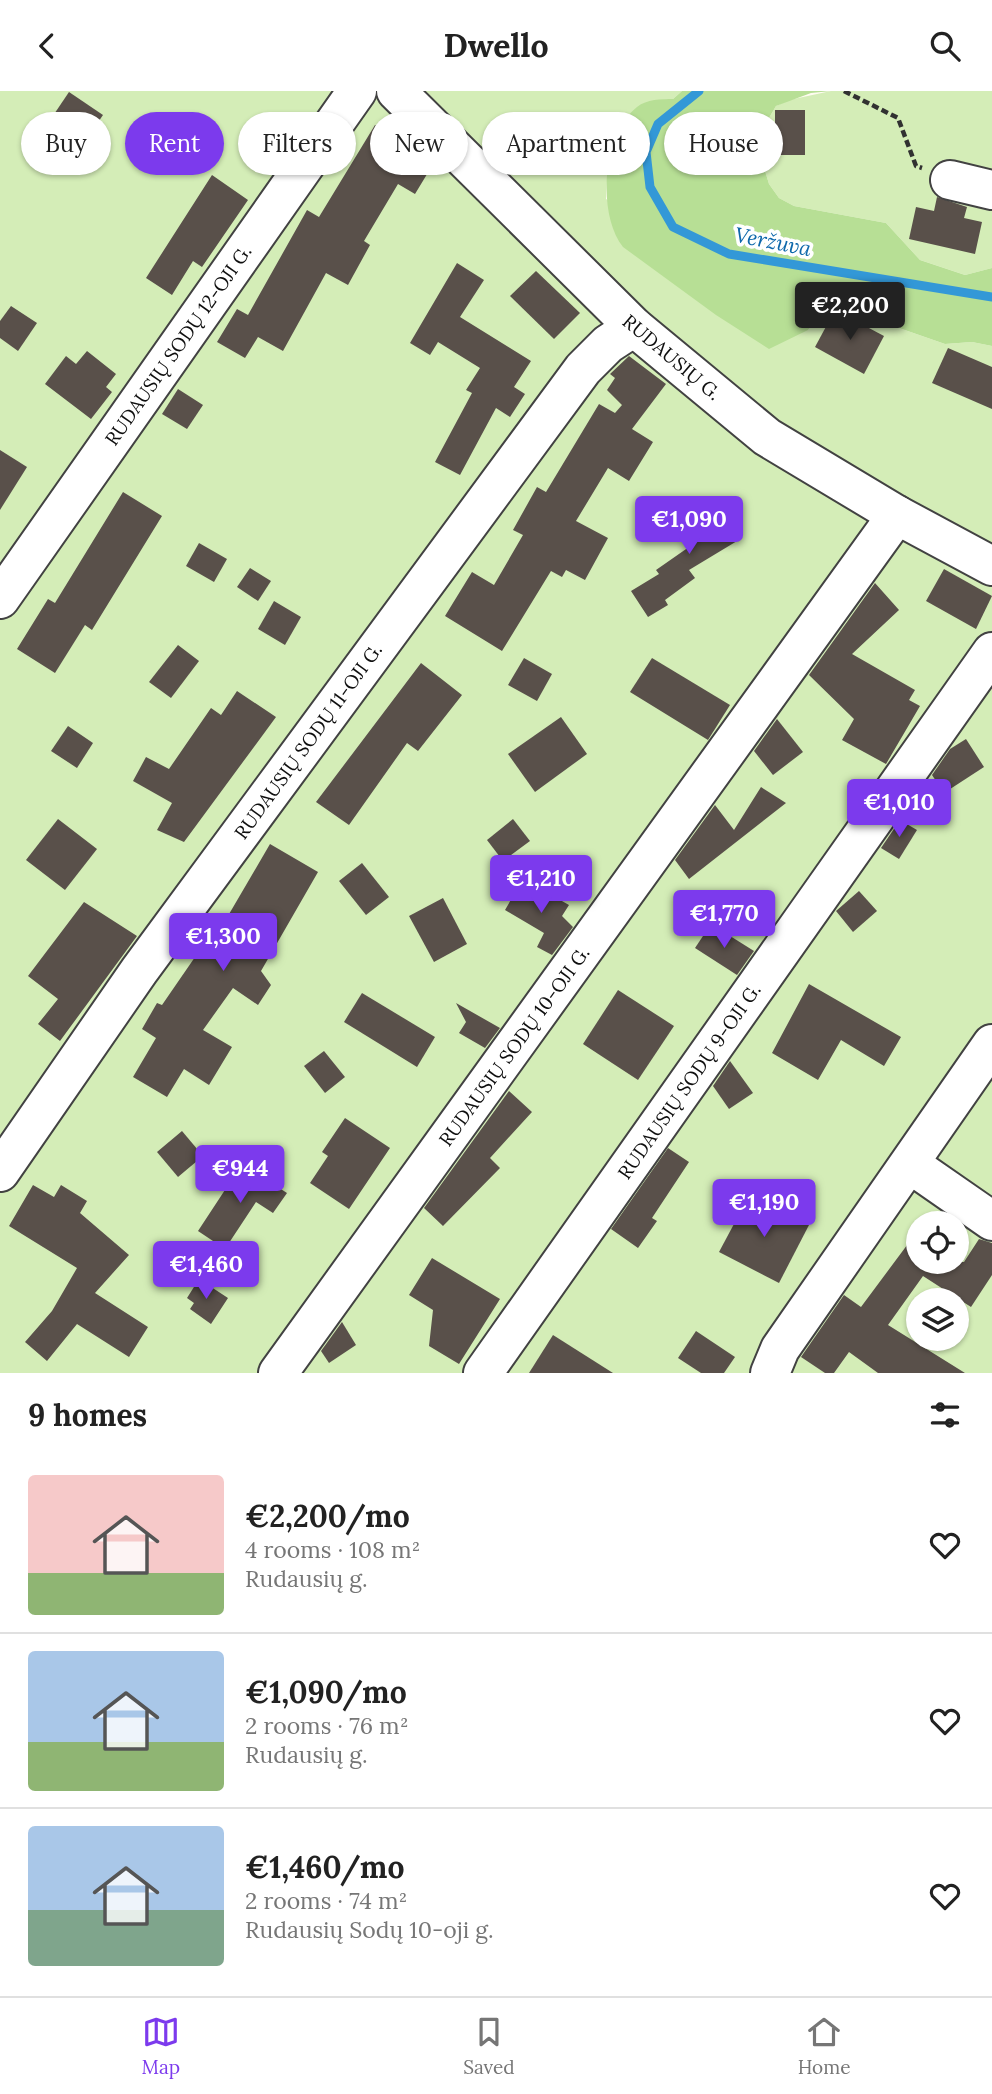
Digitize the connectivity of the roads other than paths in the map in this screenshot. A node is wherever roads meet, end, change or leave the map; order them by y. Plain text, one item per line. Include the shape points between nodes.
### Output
1 (357, 91) edge
2 (396, 91) edge
3 (950, 180) road end
4 (992, 190) edge
5 (634, 327) junction
6 (897, 515) junction
7 (992, 566) edge
8 (0, 599) edge
9 (992, 652) edge
10 (992, 1045) edge
11 (910, 1164) junction
12 (0, 1172) edge
13 (992, 1221) edge
14 (278, 1373) edge
15 (483, 1373) edge
16 (770, 1373) edge

1 - 8 street, RUDAUSIŲ SODŲ 12-OJI G.
2 - 5 street, RUDAUSIŲ G.
3 - 4 street
5 - 6 street, RUDAUSIŲ G. via 767,437
5 - 12 street, RUDAUSIŲ SODŲ 11-OJI G. via 583,369 139,971
6 - 7 street, RUDAUSIŲ G.
6 - 14 street, RUDAUSIŲ SODŲ 10-OJI G.
9 - 15 street, RUDAUSIŲ SODŲ 9-OJI G.
10 - 11 street
11 - 13 street
11 - 16 street via 780,1349

